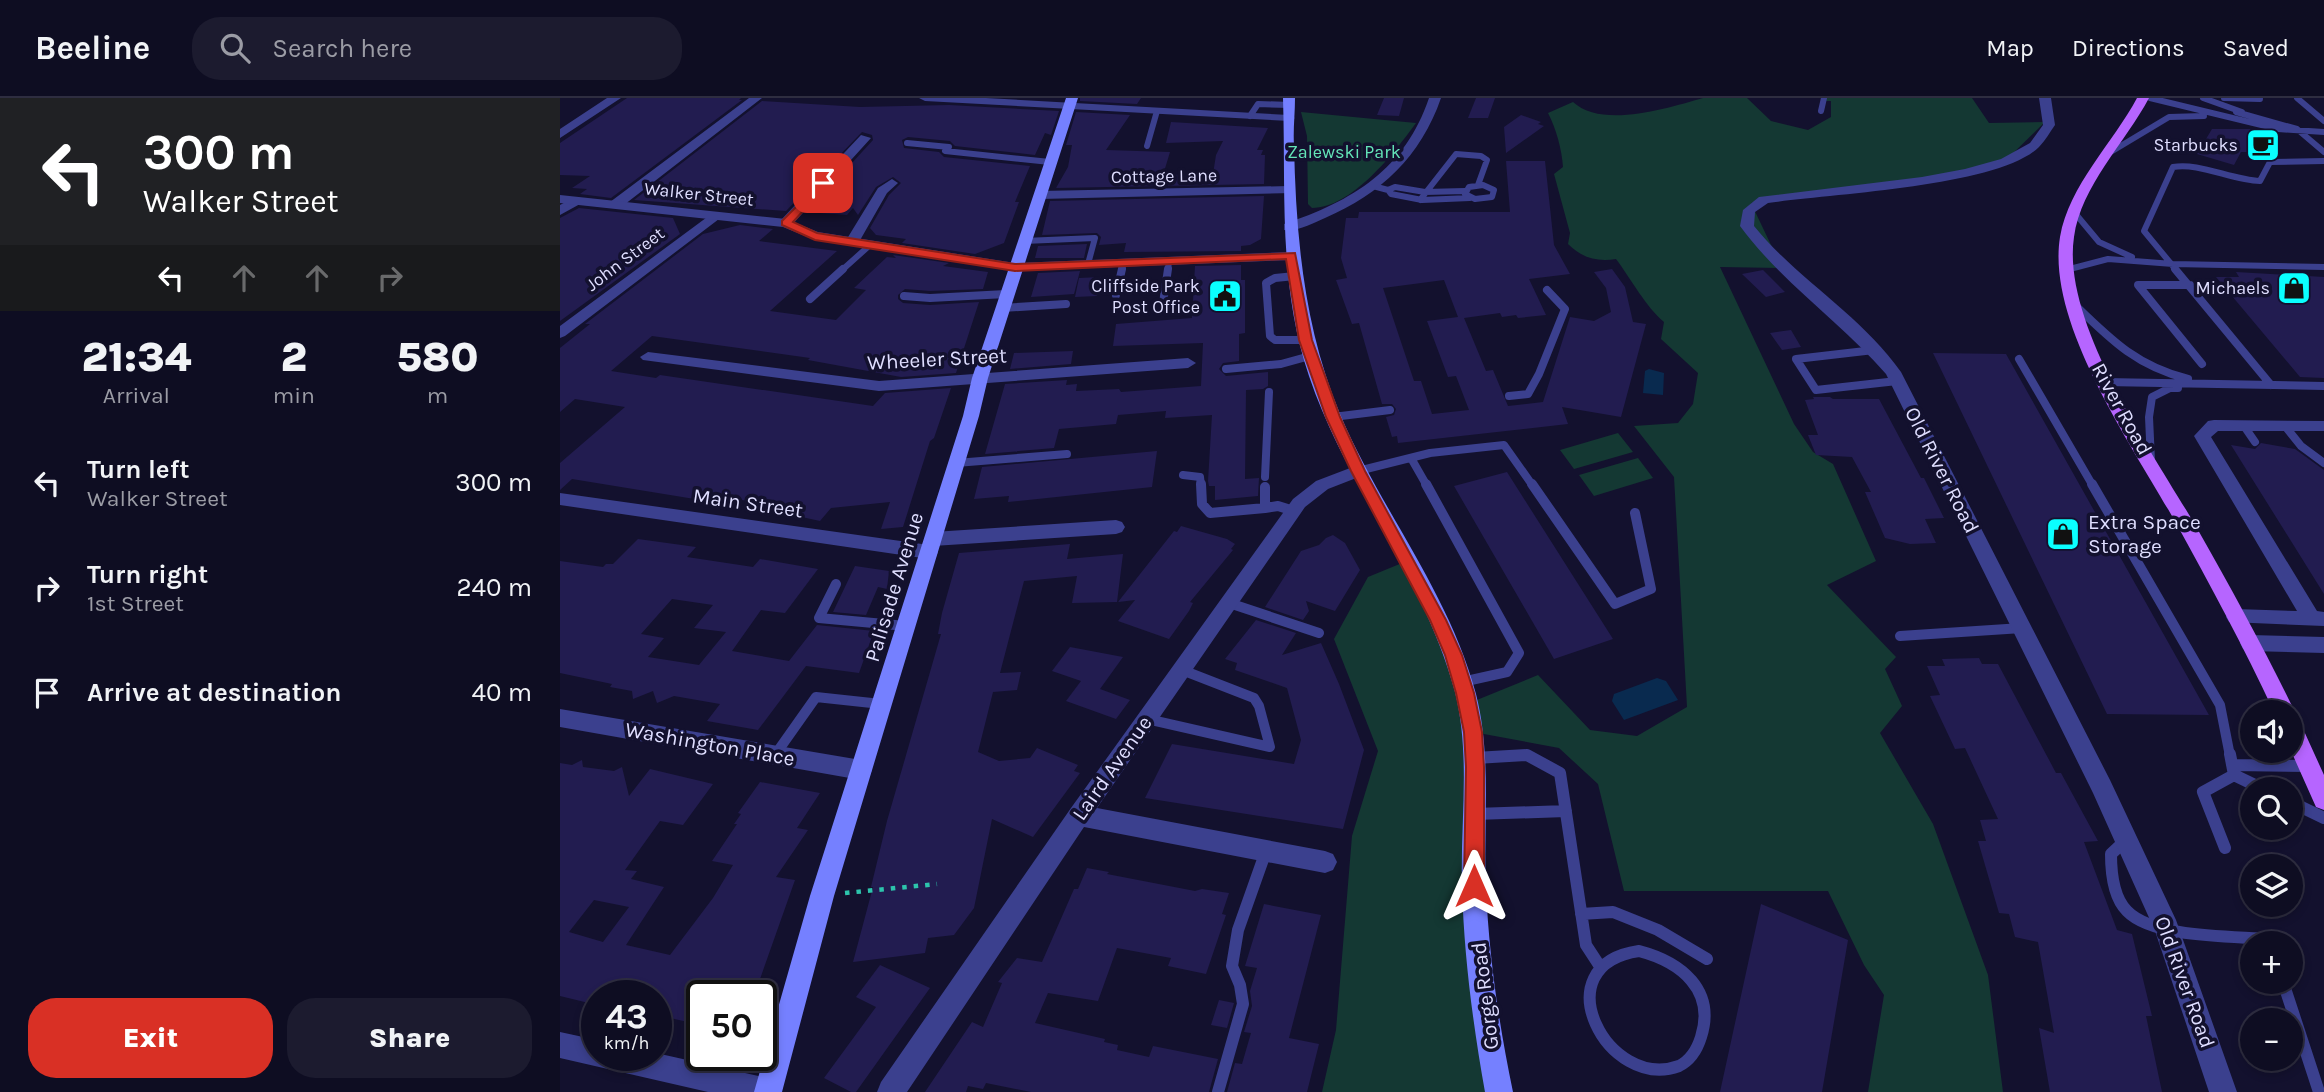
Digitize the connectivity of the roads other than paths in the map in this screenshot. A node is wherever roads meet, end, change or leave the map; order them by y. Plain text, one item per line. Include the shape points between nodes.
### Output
1 (615, 98) edge
2 (756, 98) edge
3 (925, 98) edge
4 (1435, 98) edge
5 (1824, 98) edge
6 (2045, 98) edge
7 (2143, 98) edge
8 (2150, 98) edge
9 (2174, 98) edge
10 (2203, 98) edge
11 (2225, 98) edge
12 (2297, 98) edge
13 (961, 99) edge
14 (2261, 99) edge
15 (1070, 102) edge
16 (1289, 107) edge
17 (1157, 111) junction
18 (1821, 111) dead end
19 (2253, 116) junction
20 (2231, 117) junction
21 (2324, 121) edge
22 (2297, 129) junction
23 (2324, 132) edge
24 (560, 134) edge
25 (865, 138) dead end
26 (908, 144) dead end
27 (1147, 146) dead end
28 (2109, 152) junction
29 (2324, 152) edge
30 (2324, 161) edge
31 (1050, 162) junction
32 (892, 183) dead end
33 (1478, 185) junction
34 (1373, 186) junction
35 (1289, 190) junction
36 (1388, 190) junction
37 (1465, 191) junction
38 (1424, 192) junction
39 (1040, 195) junction
40 (1470, 198) junction
41 (560, 200) edge
42 (1420, 200) junction
43 (575, 201) junction
44 (615, 205) junction
45 (560, 211) edge
46 (2074, 212) junction
47 (714, 216) junction
48 (786, 223) junction
49 (1289, 227) junction
50 (1024, 241) junction
51 (852, 242) junction
52 (870, 244) junction
53 (1291, 256) junction
54 (1169, 261) junction
55 (2142, 261) junction
56 (1123, 263) junction
57 (1088, 264) junction
58 (2174, 264) junction
59 (1015, 267) junction
60 (2324, 267) edge
61 (2066, 270) junction
62 (1294, 276) junction
63 (2190, 285) junction
64 (1547, 290) dead end
65 (1116, 295) dead end
66 (904, 296) dead end
67 (810, 299) dead end
68 (1004, 301) junction
69 (2072, 301) junction
70 (1163, 303) dead end
71 (1066, 304) dead end
72 (560, 333) edge
73 (1305, 340) junction
74 (1874, 350) junction
75 (1310, 356) junction
76 (648, 357) dead end
77 (2019, 359) dead end
78 (1188, 363) dead end
79 (2202, 364) dead end
80 (1226, 369) dead end
81 (980, 378) junction
82 (1897, 381) junction
83 (2105, 382) junction
84 (2209, 384) junction
85 (2271, 385) junction
86 (2324, 386) edge
87 (1269, 392) dead end
88 (1509, 396) dead end
89 (1390, 410) dead end
90 (1333, 417) junction
91 (2244, 426) junction
92 (2285, 426) junction
93 (2324, 426) edge
94 (2255, 442) dead end
95 (1067, 454) dead end
96 (1411, 458) junction
97 (2151, 462) junction
98 (956, 463) junction
99 (2324, 463) edge
100 (1358, 471) junction
101 (1182, 475) dead end
102 (560, 499) edge
103 (1265, 508) junction
104 (1294, 511) junction
105 (1635, 513) dead end
106 (1116, 527) dead end
107 (931, 545) junction
108 (836, 584) dead end
109 (1229, 603) junction
110 (2236, 617) junction
111 (2318, 619) edge
112 (906, 626) junction
113 (2022, 628) junction
114 (1319, 632) dead end
115 (1900, 636) dead end
116 (2250, 643) junction
117 (2324, 645) edge
118 (1182, 670) junction
119 (1462, 682) junction
120 (2278, 700) edge
121 (881, 704) junction
122 (560, 718) edge
123 (1147, 719) junction
124 (2303, 752) edge
125 (775, 755) junction
126 (1474, 758) junction
127 (2310, 766) junction
128 (861, 770) junction
129 (2233, 770) junction
130 (2244, 777) edge
131 (2324, 800) edge
132 (2303, 808) edge
133 (1566, 811) junction
134 (1475, 814) junction
135 (1079, 815) junction
136 (2324, 818) edge
137 (2126, 840) junction
138 (2225, 848) dead end
139 (1266, 851) junction
140 (1325, 862) dead end
141 (1581, 914) junction
142 (2167, 929) junction
143 (2240, 936) edge
144 (1707, 959) dead end
145 (1601, 968) junction
146 (2287, 994) edge
147 (560, 1045) edge
148 (581, 1050) edge
149 (672, 1070) edge
150 (768, 1092) edge
151 (891, 1092) edge
152 (1218, 1092) edge
153 (1499, 1092) edge
154 (2223, 1092) edge
155 (2319, 1092) edge

1 - 24 street
2 - 44 street
3 - 13 street
4 - 34 street via 1420,134
5 - 18 lane
6 - 74 street, Old River Road via 2050,123 2046,131 2040,140 2002,164 1951,177 1764,200 1749,210 1750,232 1772,257
7 - 28 main road, River Road
8 - 20 lane
9 - 19 lane
10 - 19 lane
11 - 14 lane
12 - 21 lane
13 - 15 street
14 - 19 lane
15 - 17 street
15 - 31 main road, Palisade Avenue
16 - 17 street via 1250,116
16 - 35 main road, Gorge Road
17 - 27 lane
19 - 22 lane
20 - 22 lane
20 - 28 lane via 2169,117
22 - 23 lane
22 - 29 lane
25 - 48 street
26 - 31 lane
28 - 46 main road, River Road
30 - 58 lane via 2270,162 2260,181 2239,180 2184,164 2173,167 2144,231
31 - 39 main road, Palisade Avenue
32 - 51 street via 882,191
33 - 37 lane
33 - 38 lane via 1487,160 1460,153 1452,156
33 - 40 lane via 1491,188 1494,195 1484,200
34 - 36 lane
34 - 49 street via 1331,211
35 - 39 street, Cottage Lane
35 - 49 main road, Gorge Road
36 - 38 lane
36 - 42 lane
37 - 38 lane
37 - 40 lane
38 - 42 lane
39 - 50 main road, Palisade Avenue
40 - 42 lane
41 - 43 street, Walker Street
43 - 44 street, Walker Street
43 - 45 street
44 - 47 street, Walker Street
46 - 55 lane via 2099,242
46 - 61 main road, River Road via 2066,239
47 - 48 street, Walker Street
47 - 72 street, John Street
48 - 51 street, Walker Street via 815,236
49 - 53 main road, Gorge Road
50 - 57 lane via 1095,238
50 - 59 main road, Palisade Avenue
51 - 52 street, Walker Street
52 - 59 street, Walker Street
52 - 67 lane
53 - 54 street, Walker Street
53 - 62 main road, Gorge Road
54 - 56 street, Walker Street
54 - 70 lane
55 - 58 lane
55 - 61 lane via 2108,259
56 - 57 street, Walker Street
56 - 65 lane
57 - 59 street, Walker Street
58 - 60 lane
58 - 63 lane
59 - 68 main road, Palisade Avenue
61 - 69 main road, River Road
62 - 73 main road, Gorge Road
62 - 73 lane via 1266,283 1270,336
63 - 79 lane via 2138,285
63 - 85 lane
64 - 88 lane via 1565,309 1528,394
66 - 68 lane
68 - 71 lane
68 - 81 main road, Palisade Avenue
69 - 83 main road, River Road
69 - 84 lane via 2126,355 2147,368
73 - 75 main road, Gorge Road
74 - 82 street, Old River Road
74 - 82 lane via 1796,359 1816,390
75 - 80 lane
75 - 90 main road, Gorge Road
76 - 81 street, Wheeler Street via 879,386
77 - 129 lane via 2220,705
78 - 81 street, Wheeler Street
81 - 98 main road, Palisade Avenue
82 - 113 street, Old River Road
83 - 84 lane
83 - 97 main road, River Road
84 - 85 lane
84 - 97 lane via 2170,388 2152,397
85 - 86 lane
87 - 103 lane
89 - 90 lane
90 - 100 main road, Gorge Road
91 - 92 street
91 - 94 lane
91 - 111 street via 2214,425 2202,436
92 - 93 street
92 - 99 lane
95 - 98 lane
96 - 100 lane
96 - 105 lane via 1504,445 1615,604 1651,589
96 - 119 lane via 1519,653 1507,673
97 - 110 main road, River Road
98 - 107 main road, Palisade Avenue
100 - 104 street, Laird Avenue via 1322,485
100 - 119 main road, Gorge Road via 1438,620
101 - 103 lane via 1200,477 1202,504 1210,513
102 - 107 street, Main Street
103 - 104 lane
104 - 109 street, Laird Avenue
106 - 107 street, Main Street
107 - 112 main road, Palisade Avenue
108 - 112 lane via 819,618
109 - 114 lane
109 - 118 street, Laird Avenue
110 - 111 street
110 - 116 main road, River Road
112 - 121 main road, Palisade Avenue
113 - 115 lane
113 - 137 street, Old River Road
116 - 117 street
116 - 120 main road, River Road
118 - 123 street, Laird Avenue
118 - 123 lane via 1254,698 1270,747
119 - 126 main road, Gorge Road
121 - 125 lane via 816,696
121 - 128 main road, Palisade Avenue
122 - 125 street, Washington Place
123 - 135 street, Laird Avenue
124 - 127 main road
125 - 128 street, Washington Place
126 - 133 lane via 1528,755 1560,773
126 - 134 main road, Gorge Road
127 - 129 lane
127 - 131 main road
128 - 150 main road, Palisade Avenue
129 - 130 lane
129 - 138 lane via 2203,792
132 - 136 lane
133 - 134 lane
133 - 141 lane
134 - 153 main road, Gorge Road via 1480,969
135 - 139 street
135 - 151 street, Laird Avenue
137 - 142 street, Old River Road
137 - 142 lane via 2111,855 2118,895 2138,919
139 - 140 street
139 - 152 lane via 1238,930 1232,966 1243,1003
141 - 144 lane via 1613,912 1658,930
141 - 145 lane via 1586,945
142 - 143 lane
142 - 154 street, Old River Road
145 - 145 lane via 1591,987 1589,1010 1597,1034 1612,1055 1633,1068 1657,1072 1679,1067 1696,1052 1705,1031 1706,1008 1697,985 1681,966 1661,954 1639,951 1618,955
146 - 155 lane
147 - 148 street
149 - 150 street

